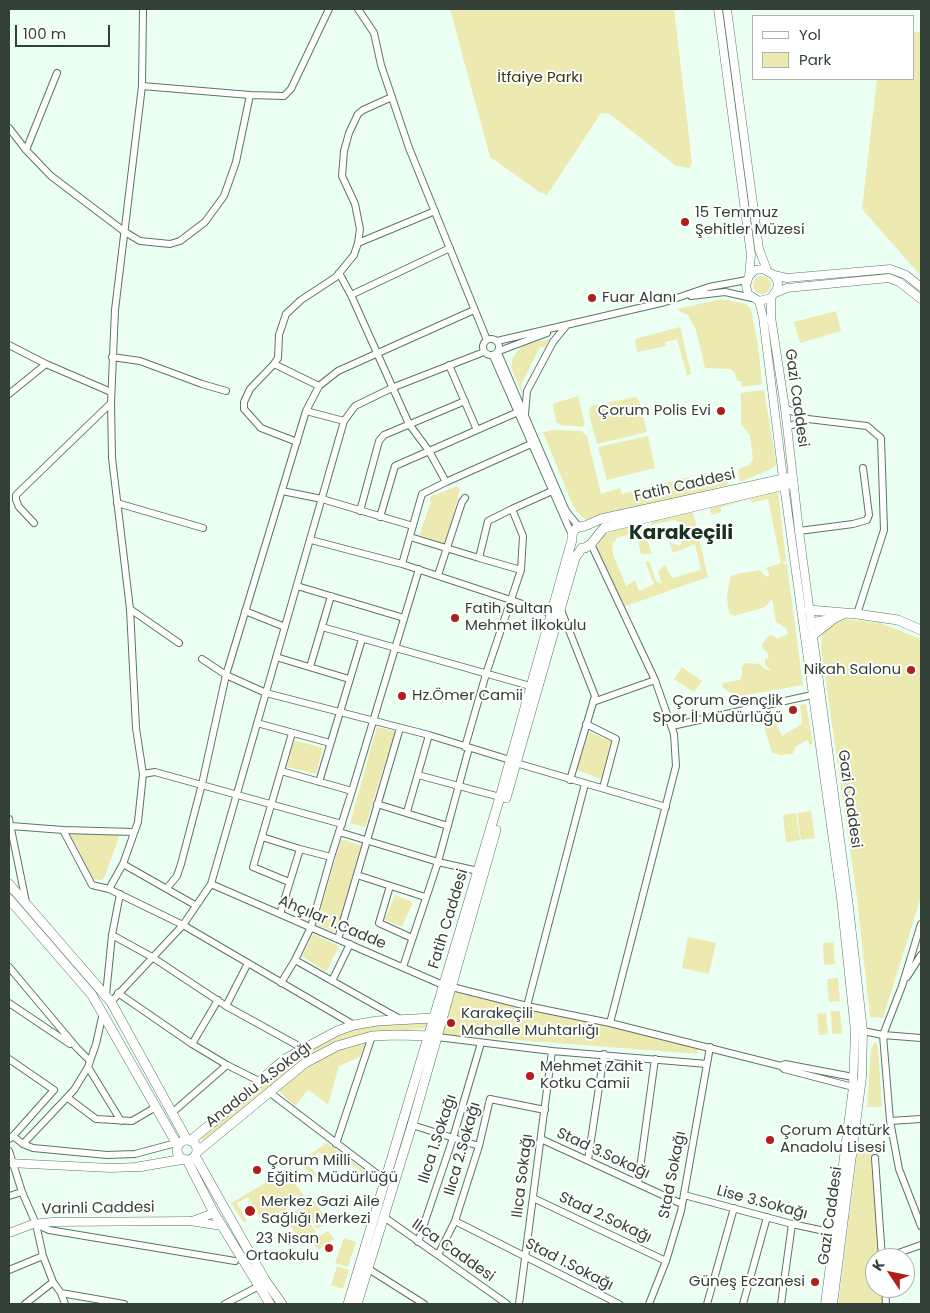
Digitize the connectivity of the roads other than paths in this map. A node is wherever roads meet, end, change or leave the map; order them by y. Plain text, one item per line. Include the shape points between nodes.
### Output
1 (143, 9) edge
2 (328, 9) edge
3 (358, 9) edge
4 (718, 9) edge
5 (727, 9) edge
6 (57, 74) dead end
7 (142, 86) junction
8 (250, 95) junction
9 (392, 97) junction
10 (9, 128) edge
11 (26, 150) junction
12 (435, 211) junction
13 (125, 232) junction
14 (358, 243) junction
15 (450, 248) junction
16 (767, 270) junction
17 (339, 273) junction
18 (774, 275) junction
19 (748, 278) junction
20 (921, 287) edge
21 (351, 294) junction
22 (773, 296) junction
23 (674, 298) junction
24 (755, 299) junction
25 (921, 299) edge
26 (474, 310) junction
27 (567, 325) junction
28 (486, 340) junction
29 (497, 341) junction
30 (9, 345) edge
31 (484, 352) junction
32 (496, 353) junction
33 (378, 354) junction
34 (112, 357) junction
35 (46, 364) junction
36 (274, 364) junction
37 (449, 365) junction
38 (319, 386) junction
39 (394, 388) junction
40 (226, 391) dead end
41 (111, 392) junction
42 (9, 394) edge
43 (465, 401) junction
44 (111, 403) junction
45 (785, 408) junction
46 (306, 411) junction
47 (521, 414) junction
48 (808, 419) junction
49 (344, 421) junction
50 (409, 424) junction
51 (787, 427) junction
52 (477, 430) junction
53 (297, 442) junction
54 (531, 444) junction
55 (430, 451) junction
56 (863, 468) dead end
57 (788, 481) junction
58 (446, 482) junction
59 (282, 491) junction
60 (552, 491) junction
61 (465, 498) dead end
62 (322, 499) junction
63 (117, 503) junction
64 (512, 509) junction
65 (360, 511) junction
66 (380, 517) junction
67 (34, 523) dead end
68 (413, 526) junction
69 (582, 526) junction
70 (203, 528) dead end
71 (799, 531) junction
72 (410, 537) junction
73 (572, 538) junction
74 (311, 540) junction
75 (592, 542) junction
76 (447, 548) junction
77 (582, 548) junction
78 (479, 558) junction
79 (402, 564) junction
80 (419, 569) junction
81 (521, 570) junction
82 (438, 575) junction
83 (297, 586) junction
84 (331, 596) junction
85 (511, 601) junction
86 (130, 610) junction
87 (561, 610) junction
88 (805, 610) junction
89 (245, 611) junction
90 (550, 613) junction
91 (844, 613) junction
92 (857, 614) junction
93 (404, 618) junction
94 (833, 619) junction
95 (807, 624) junction
96 (285, 627) junction
97 (322, 627) junction
98 (921, 630) edge
99 (813, 635) junction
100 (362, 639) junction
101 (179, 643) dead end
102 (394, 648) junction
103 (276, 657) junction
104 (202, 659) dead end
105 (310, 667) junction
106 (486, 674) junction
107 (226, 675) junction
108 (349, 679) junction
109 (654, 680) junction
110 (530, 686) junction
111 (266, 693) junction
112 (812, 695) junction
113 (593, 702) junction
114 (339, 712) junction
115 (372, 721) junction
116 (257, 723) junction
117 (586, 724) junction
118 (672, 726) junction
119 (400, 728) junction
120 (292, 733) junction
121 (429, 735) junction
122 (330, 743) junction
123 (467, 747) junction
124 (513, 761) junction
125 (281, 771) junction
126 (143, 774) junction
127 (418, 775) junction
128 (570, 780) junction
129 (319, 782) junction
130 (202, 784) junction
131 (585, 784) junction
132 (459, 786) junction
133 (603, 788) junction
134 (352, 791) junction
135 (236, 794) junction
136 (500, 797) junction
137 (271, 804) junction
138 (377, 804) junction
139 (666, 807) junction
140 (407, 812) junction
141 (9, 819) edge
142 (342, 824) junction
143 (11, 826) junction
144 (448, 826) junction
145 (63, 830) junction
146 (134, 832) junction
147 (339, 832) junction
148 (262, 837) junction
149 (366, 840) junction
150 (300, 849) junction
151 (331, 857) junction
152 (438, 862) junction
153 (123, 864) junction
154 (478, 871) junction
155 (357, 875) junction
156 (289, 882) junction
157 (9, 884) edge
158 (211, 884) junction
159 (390, 886) junction
160 (167, 888) junction
161 (109, 889) junction
162 (120, 894) junction
163 (425, 897) junction
164 (9, 899) edge
165 (26, 906) junction
166 (195, 906) junction
167 (280, 914) junction
168 (183, 924) junction
169 (921, 924) edge
170 (311, 926) junction
171 (112, 935) junction
172 (412, 938) junction
173 (338, 939) junction
174 (350, 944) junction
175 (921, 955) edge
176 (152, 957) junction
177 (295, 960) junction
178 (248, 963) junction
179 (9, 967) edge
180 (403, 967) junction
181 (332, 981) junction
182 (281, 983) junction
183 (447, 986) junction
184 (902, 986) junction
185 (118, 993) junction
186 (108, 998) junction
187 (218, 1000) junction
188 (9, 1003) edge
189 (226, 1006) junction
190 (527, 1006) junction
191 (103, 1014) junction
192 (433, 1018) junction
193 (400, 1019) junction
194 (610, 1023) junction
195 (354, 1026) junction
196 (859, 1031) junction
197 (883, 1035) junction
198 (372, 1036) junction
199 (433, 1036) junction
200 (921, 1038) edge
201 (481, 1043) junction
202 (192, 1044) junction
203 (710, 1047) junction
204 (77, 1048) junction
205 (304, 1049) junction
206 (552, 1051) junction
207 (604, 1054) junction
208 (655, 1058) junction
209 (9, 1059) edge
210 (89, 1064) junction
211 (707, 1064) junction
212 (227, 1065) junction
213 (781, 1066) junction
214 (853, 1077) junction
215 (862, 1078) junction
216 (259, 1082) junction
217 (857, 1088) junction
218 (270, 1092) junction
219 (68, 1098) junction
220 (156, 1107) junction
221 (544, 1110) junction
222 (173, 1112) junction
223 (921, 1119) edge
224 (121, 1121) junction
225 (890, 1121) junction
226 (412, 1125) junction
227 (11, 1138) edge
228 (453, 1138) junction
229 (541, 1139) junction
230 (189, 1140) junction
231 (23, 1144) junction
232 (336, 1144) junction
233 (479, 1146) junction
234 (177, 1147) junction
235 (9, 1152) edge
236 (191, 1157) junction
237 (875, 1158) dead end
238 (588, 1160) junction
239 (11, 1162) edge
240 (138, 1167) junction
241 (385, 1180) junction
242 (638, 1183) junction
243 (22, 1192) junction
244 (684, 1195) junction
245 (9, 1196) edge
246 (533, 1198) junction
247 (682, 1204) junction
248 (734, 1208) junction
249 (214, 1214) junction
250 (384, 1217) junction
251 (767, 1217) junction
252 (455, 1220) junction
253 (190, 1221) junction
254 (36, 1224) junction
255 (792, 1224) junction
256 (222, 1226) junction
257 (921, 1226) edge
258 (9, 1233) edge
259 (834, 1233) junction
260 (418, 1242) junction
261 (882, 1248) edge
262 (438, 1255) junction
263 (43, 1256) junction
264 (526, 1257) junction
265 (235, 1261) dead end
266 (666, 1261) junction
267 (367, 1268) junction
268 (9, 1270) edge
269 (53, 1282) junction
270 (259, 1286) junction
271 (61, 1293) junction
272 (24, 1304) edge
273 (65, 1304) edge
274 (124, 1304) edge
275 (225, 1304) edge
276 (270, 1304) edge
277 (282, 1304) edge
278 (348, 1304) edge
279 (357, 1304) edge
280 (424, 1304) edge
281 (507, 1304) edge
282 (519, 1304) edge
283 (619, 1304) edge
284 (650, 1304) edge
285 (707, 1304) edge
286 (744, 1304) edge
287 (781, 1304) edge
288 (825, 1304) edge
289 (833, 1304) edge

1 - 7 street
2 - 8 street via 291,89 284,96
3 - 9 street via 374,33
4 - 19 street via 751,255
5 - 16 street via 760,249
6 - 11 street
7 - 8 street
7 - 13 street
8 - 13 street via 236,162 224,196 205,222 180,241 170,244 140,241
9 - 12 street
9 - 14 street via 358,114 344,151 342,176 358,217
10 - 11 street
11 - 13 street via 51,176
12 - 14 street
12 - 15 street
13 - 34 street
14 - 17 street via 354,255
15 - 21 street
15 - 26 street
16 - 18 street
16 - 19 street via 756,270
17 - 21 street
17 - 36 street via 286,314
18 - 20 street via 787,278 890,269 906,275
18 - 22 street via 778,284
19 - 23 street
19 - 24 street via 746,290
21 - 33 street
22 - 24 street
22 - 25 street via 788,288 889,278 900,282
22 - 45 street, Gazi Caddesi via 771,317
23 - 24 street via 725,292
23 - 27 street
24 - 57 street, Gazi Caddesi via 763,317
26 - 28 street
26 - 33 street
27 - 29 street
27 - 32 street
27 - 47 street via 553,342 527,391
28 - 29 street
28 - 31 street via 482,346
29 - 32 street via 500,348
30 - 35 street
31 - 32 street via 488,356
31 - 37 street
32 - 47 street
33 - 38 street via 338,371
33 - 39 street
34 - 40 street via 140,361
34 - 41 street
35 - 41 street
35 - 42 street
36 - 38 street
36 - 53 street via 246,394 244,409 262,428
37 - 39 street
37 - 43 street
38 - 46 street
39 - 49 street via 355,406
39 - 50 street
41 - 44 street
43 - 50 street
43 - 52 street
44 - 63 street
44 - 67 street via 16,495 19,507
45 - 48 street
45 - 51 street, Gazi Caddesi
46 - 49 street
46 - 53 street
47 - 52 street
47 - 54 street
47 - 69 street via 566,511
48 - 51 street
48 - 92 street via 867,426 881,438 884,530
49 - 62 street
50 - 55 street
50 - 65 street via 384,435 379,441
51 - 57 street, Gazi Caddesi
52 - 55 street
53 - 59 street
54 - 58 street
54 - 60 street
55 - 58 street
55 - 66 street via 395,466
56 - 71 street via 869,515 865,521
57 - 69 main road, Fatih Caddesi via 601,519
57 - 71 street, Gazi Caddesi
57 - 75 main road, Fatih Caddesi via 604,528
57 - 88 street, Gazi Caddesi
58 - 68 street via 422,494
59 - 62 street
59 - 89 street
60 - 64 street
60 - 73 street
61 - 76 street
62 - 65 street
62 - 74 street
63 - 70 street
63 - 86 street
64 - 78 street via 488,521
64 - 81 street via 523,536
65 - 66 street
66 - 68 street
68 - 72 street
69 - 73 main road, Fatih Caddesi via 574,530
69 - 75 main road via 590,529
71 - 88 street, Gazi Caddesi
72 - 76 street
72 - 79 street
73 - 77 main road via 575,545
73 - 90 main road, Fatih Caddesi
74 - 79 street
74 - 83 street
75 - 77 main road, Fatih Caddesi
75 - 109 street
76 - 78 street
76 - 82 street
77 - 87 main road, Fatih Caddesi via 574,558
78 - 81 street
79 - 80 street
80 - 82 street
80 - 93 street
81 - 85 street
82 - 85 street
83 - 84 street
83 - 96 street
84 - 93 street
84 - 97 street
85 - 90 street
85 - 106 street
86 - 101 street
86 - 126 street via 136,728
87 - 113 street via 595,696
87 - 124 main road, Fatih Caddesi
88 - 91 main road
88 - 95 street, Gazi Caddesi
89 - 96 street
89 - 107 street
90 - 110 main road, Fatih Caddesi
91 - 92 main road
91 - 94 main road
92 - 98 main road via 898,620
93 - 102 street
94 - 95 main road
94 - 99 main road
95 - 99 street, Gazi Caddesi
95 - 112 street, Gazi Caddesi
96 - 103 street
97 - 100 street
97 - 105 street
99 - 196 street, Gazi Caddesi via 849,907
100 - 102 street
100 - 108 street
102 - 106 street
102 - 115 street
103 - 105 street
103 - 111 street
104 - 107 street
105 - 108 street
106 - 110 street
106 - 123 street
107 - 111 street
107 - 130 street
108 - 114 street
109 - 113 street
109 - 118 street
110 - 124 main road, Fatih Caddesi
111 - 114 street
111 - 116 street
112 - 118 street
112 - 196 street, Gazi Caddesi
113 - 117 street
114 - 115 street
114 - 122 street
115 - 119 street
115 - 134 street
116 - 120 street
116 - 135 street
117 - 128 street
117 - 133 street via 616,739
118 - 139 street via 676,766
119 - 121 street
119 - 138 street
120 - 122 street
120 - 125 street
121 - 123 street
121 - 127 street
122 - 129 street
123 - 124 street
123 - 132 street
124 - 128 street
124 - 136 main road, Fatih Caddesi
124 - 183 main road, Fatih Caddesi
125 - 129 street
125 - 137 street
126 - 130 street via 155,772
126 - 146 street
127 - 132 street
127 - 140 street
128 - 131 street
129 - 134 street
130 - 135 street
130 - 160 street via 177,876
131 - 133 street
131 - 190 street
132 - 136 street
132 - 144 street
133 - 139 street
134 - 142 street
135 - 137 street
135 - 158 street
136 - 154 main road, Fatih Caddesi
137 - 142 street
137 - 148 street
138 - 140 street
138 - 149 street
139 - 194 street
140 - 144 street
141 - 143 street
142 - 147 street
143 - 145 street
143 - 165 street
144 - 152 street
145 - 146 street
145 - 161 street via 92,885
146 - 153 street
147 - 149 street
147 - 151 street
148 - 150 street
148 - 156 street via 253,867
149 - 152 street
149 - 155 street
150 - 151 street
150 - 156 street
151 - 170 street
152 - 154 street
152 - 163 street
153 - 160 street
153 - 161 street
154 - 183 main road, Fatih Caddesi
155 - 159 street
155 - 173 street
156 - 167 street
157 - 165 main road
158 - 166 street
158 - 167 street, Ahçılar 1.Cadde
159 - 163 street
159 - 172 street via 379,923
160 - 166 street
161 - 162 street
162 - 168 street
162 - 171 street
163 - 172 street
164 - 191 main road via 92,995
165 - 186 main road
166 - 168 street
167 - 170 street, Ahçılar 1.Cadde
168 - 176 street
168 - 178 street
169 - 184 street
170 - 173 street, Ahçılar 1.Cadde
170 - 177 street
171 - 176 street
171 - 186 street
172 - 180 street
173 - 174 street, Ahçılar 1.Cadde
174 - 180 street, Ahçılar 1.Cadde
174 - 181 street
175 - 184 street
176 - 185 street
176 - 187 street
177 - 181 street
177 - 182 street
178 - 182 street
178 - 189 street
179 - 204 street
180 - 183 street, Ahçılar 1.Cadde
181 - 193 street
182 - 195 street
183 - 190 street, Ahçılar 1.Cadde
183 - 192 main road, Fatih Caddesi
183 - 199 main road, Fatih Caddesi
184 - 197 street
185 - 186 street
185 - 202 street
186 - 222 main road
187 - 189 street
187 - 202 street
188 - 204 street
189 - 205 street
190 - 194 street, Ahçılar 1.Cadde
191 - 210 street
191 - 220 main road
192 - 193 main road, Anadolu 4.Sokağı
192 - 199 main road, Fatih Caddesi
193 - 195 main road, Anadolu 4.Sokağı
194 - 203 street, Ahçılar 1.Cadde
195 - 205 main road, Anadolu 4.Sokağı via 337,1031
196 - 197 street
196 - 214 street, Gazi Caddesi
196 - 215 street, Gazi Caddesi
197 - 200 street
197 - 225 street
198 - 199 main road, Anadolu 4.Sokağı
198 - 218 main road, Anadolu 4.Sokağı via 344,1043 321,1054
198 - 232 street
199 - 201 street
199 - 226 main road, Fatih Caddesi
199 - 241 main road, Fatih Caddesi
201 - 206 street
201 - 228 street, Ilıca 1.Sokağı
202 - 212 street
203 - 211 street, Stad Sokağı
203 - 213 street, Ahçılar 1.Cadde
204 - 210 street
205 - 216 main road, Anadolu 4.Sokağı via 287,1058
206 - 207 street
206 - 221 street, Ilıca Sokağı
207 - 208 street
207 - 238 street
208 - 211 street
208 - 242 street
209 - 227 street via 54,1090
210 - 219 street
210 - 224 street
211 - 244 street, Stad Sokağı
212 - 216 street
212 - 222 street
213 - 214 street via 785,1064
213 - 217 street
214 - 215 street
214 - 217 street, Gazi Caddesi
215 - 217 street, Gazi Caddesi
216 - 230 main road, Anadolu 4.Sokağı
217 - 259 street, Gazi Caddesi
217 - 289 street, Gazi Caddesi
218 - 232 street
218 - 236 main road, Anadolu 4.Sokağı
219 - 224 street via 96,1119
219 - 231 street
220 - 224 street via 132,1120
220 - 234 main road
221 - 229 street, Ilıca Sokağı
221 - 233 street, Ilıca 2.Sokağı via 490,1099
222 - 230 main road
223 - 225 street
225 - 257 street via 899,1170
226 - 228 street
226 - 250 main road, Fatih Caddesi
227 - 231 street
228 - 233 street
228 - 260 street, Ilıca 1.Sokağı
229 - 238 street, Stad 3.Sokağı
229 - 246 street, Ilıca Sokağı
230 - 234 main road
230 - 236 main road via 196,1146
231 - 234 street via 33,1148 107,1155
232 - 241 street
233 - 252 street, Ilıca 2.Sokağı
234 - 236 main road via 180,1156
234 - 240 main road via 164,1160
235 - 239 street
236 - 240 main road
236 - 249 main road
236 - 277 main road
237 - 261 street
238 - 242 street, Stad 3.Sokağı
239 - 240 street
239 - 243 street
241 - 278 main road, Fatih Caddesi
242 - 247 street, Stad 3.Sokağı
243 - 245 street
243 - 254 street
244 - 247 street, Stad Sokağı
244 - 248 street, Lise 3.Sokağı
246 - 264 street, Ilıca Sokağı
246 - 266 street, Stad 2.Sokağı
247 - 266 street, Stad Sokağı
248 - 251 street, Lise 3.Sokağı
248 - 285 street
249 - 253 street, Varinli Caddesi
249 - 256 main road
250 - 260 street, Ilıca Caddesi
250 - 267 main road, Fatih Caddesi
251 - 255 street, Lise 3.Sokağı
251 - 286 street
252 - 262 street, Ilıca 2.Sokağı
252 - 264 street, Stad 1.Sokağı
253 - 254 street, Varinli Caddesi
253 - 256 street, Varinli Caddesi
254 - 258 street, Varinli Caddesi
254 - 263 street
254 - 265 street via 49,1230
255 - 259 street, Lise 3.Sokağı
255 - 287 street
256 - 270 main road
259 - 288 street, Gazi Caddesi
260 - 262 street, Ilıca Caddesi
262 - 281 street, Ilıca Caddesi
263 - 268 street
263 - 269 street
264 - 282 street, Ilıca Sokağı
264 - 283 street, Stad 1.Sokağı
266 - 284 street, Stad Sokağı
267 - 279 main road, Fatih Caddesi
267 - 280 street
269 - 271 street
269 - 272 street
270 - 275 street
270 - 276 main road
271 - 273 street
271 - 274 street

